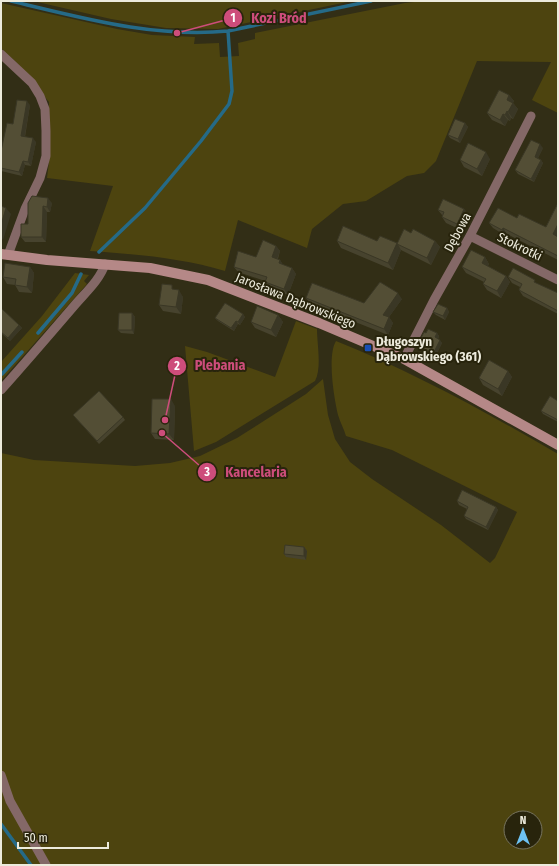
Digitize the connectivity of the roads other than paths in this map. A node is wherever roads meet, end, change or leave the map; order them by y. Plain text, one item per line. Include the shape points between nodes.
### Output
1 (1, 54) edge
2 (531, 116) dead end
3 (470, 236) junction
4 (5, 255) edge
5 (105, 264) junction
6 (558, 280) edge
7 (404, 359) junction
8 (1, 390) edge
9 (558, 446) edge
10 (1, 775) edge
11 (46, 865) edge

1 - 4 street via 32,83 40,96 45,109 46,130 46,156 40,178
2 - 3 street, Dębowa
3 - 6 street, Stokrotki
3 - 7 street, Dębowa
4 - 5 street, Jarosława Dąbrowskiego
5 - 7 street, Jarosława Dąbrowskiego via 150,268 208,280
5 - 8 street via 93,284
7 - 9 street, Jarosława Dąbrowskiego
10 - 11 street via 10,801

